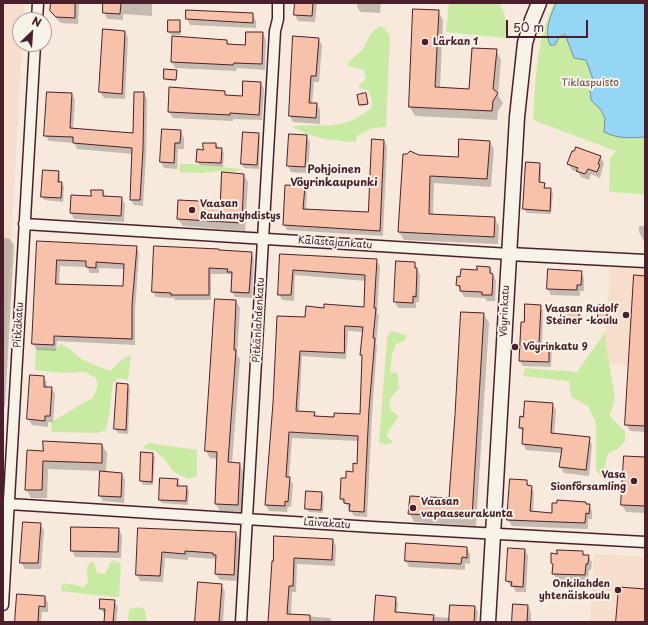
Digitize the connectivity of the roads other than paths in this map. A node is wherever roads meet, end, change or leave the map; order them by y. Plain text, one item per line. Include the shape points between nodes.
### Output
1 (278, 3) edge
2 (539, 3) edge
3 (35, 52) edge
4 (24, 224) junction
5 (263, 238) junction
6 (509, 254) junction
7 (645, 261) edge
8 (9, 504) junction
9 (247, 519) junction
10 (493, 534) junction
11 (645, 542) edge
12 (3, 605) edge
13 (241, 622) edge
14 (488, 622) edge

1 - 5 street, Pitkänlahdenkatu
2 - 6 main road, Vöyrinkatu via 524,49 517,117
3 - 4 street, Pitkäkatu
4 - 5 street, Kalastajankatu
4 - 8 street, Pitkäkatu
5 - 6 street, Kalastajankatu
5 - 9 street, Pitkänlahdenkatu
6 - 7 street, Kalastajankatu
6 - 10 main road, Vöyrinkatu
8 - 9 street, Laivakatu
8 - 12 street, Pitkäkatu
9 - 10 street, Laivakatu
9 - 13 street, Pitkänlahdenkatu
10 - 11 street, Laivakatu
10 - 14 main road, Vöyrinkatu

